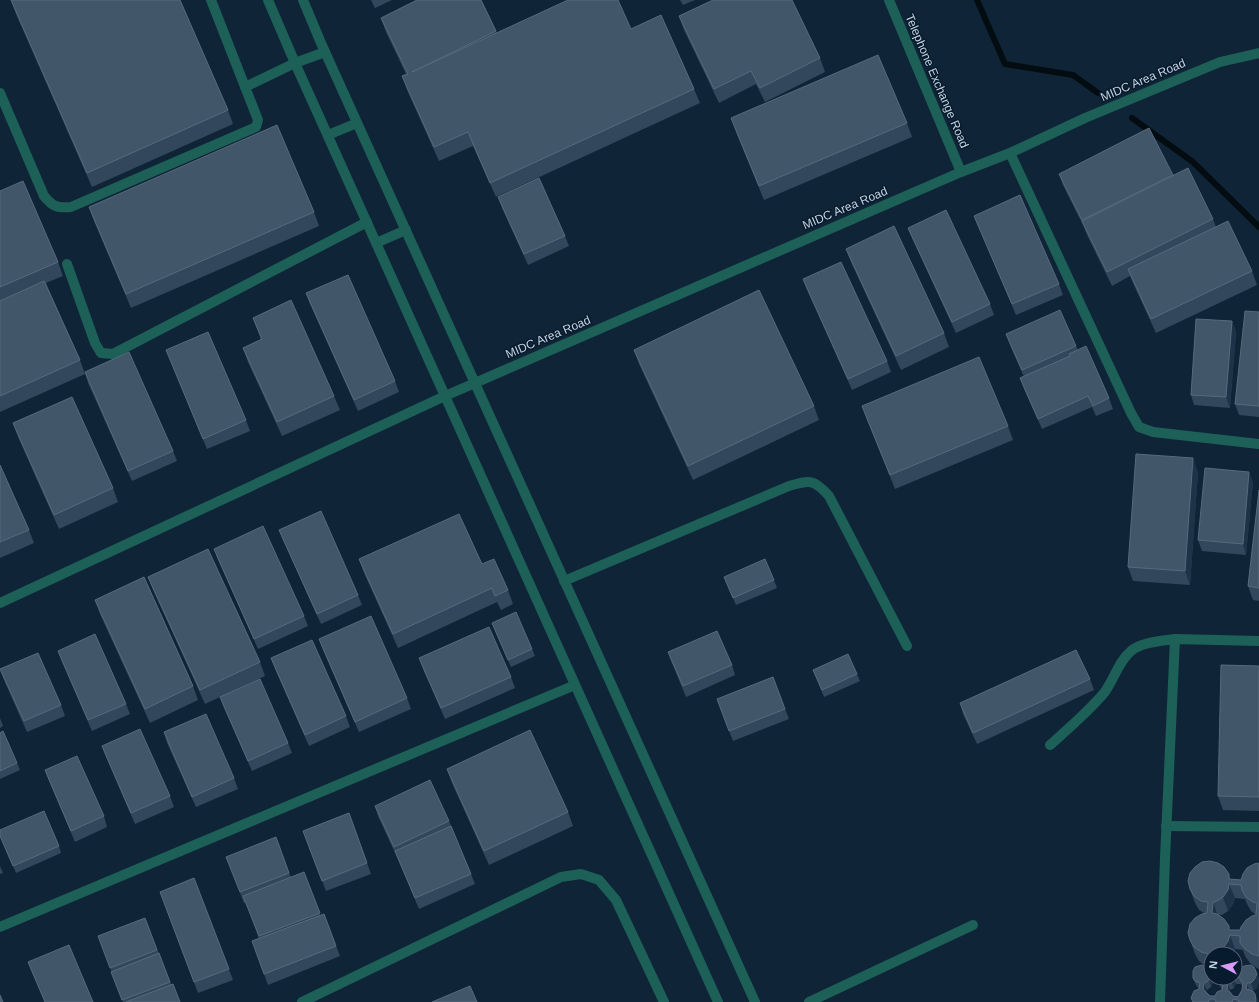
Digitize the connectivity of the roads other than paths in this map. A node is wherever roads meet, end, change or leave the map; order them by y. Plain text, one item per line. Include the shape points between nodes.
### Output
1 (211, 0) edge
2 (268, 0) edge
3 (303, 0) edge
4 (889, 0) edge
5 (325, 52) junction
6 (1259, 53) edge
7 (295, 64) junction
8 (245, 87) junction
9 (0, 93) edge
10 (357, 123) junction
11 (328, 135) junction
12 (1010, 153) junction
13 (961, 172) junction
14 (367, 222) junction
15 (406, 230) junction
16 (376, 243) junction
17 (67, 264) dead end
18 (475, 383) junction
19 (445, 396) junction
20 (1259, 444) edge
21 (564, 581) junction
22 (0, 603) edge
23 (1175, 639) junction
24 (1259, 641) edge
25 (907, 646) dead end
26 (575, 685) junction
27 (1050, 745) dead end
28 (1166, 826) junction
29 (1259, 827) edge
30 (973, 925) dead end
31 (0, 928) edge
32 (302, 1002) edge
33 (664, 1002) edge
34 (718, 1002) edge
35 (754, 1002) edge
36 (809, 1002) edge
37 (1160, 1002) edge

1 - 8 street
2 - 7 street
3 - 5 street
4 - 13 street, Telephone Exchange Road
5 - 7 street
5 - 10 street
6 - 12 street, MIDC Area Road via 1220,62 1085,118
7 - 8 street
7 - 11 street
8 - 9 street via 258,120 256,127 71,207 60,208 51,204 44,196
10 - 11 street
10 - 15 street
11 - 14 street
12 - 13 street, MIDC Area Road
12 - 20 street via 1139,427 1153,432
13 - 18 street, MIDC Area Road
14 - 16 street
14 - 17 street via 113,354 101,353 95,343
15 - 16 street
15 - 18 street
16 - 19 street
18 - 19 street, MIDC Area Road
18 - 21 street
19 - 22 street, MIDC Area Road
19 - 26 street
21 - 25 street via 789,486 806,482 819,485 829,496
21 - 35 street
23 - 24 street
23 - 27 street via 1141,645 1131,650 1105,691
23 - 28 street
26 - 31 street
26 - 34 street
28 - 29 street
28 - 37 street
30 - 36 street
32 - 33 street via 561,877 581,874 599,880 616,900

